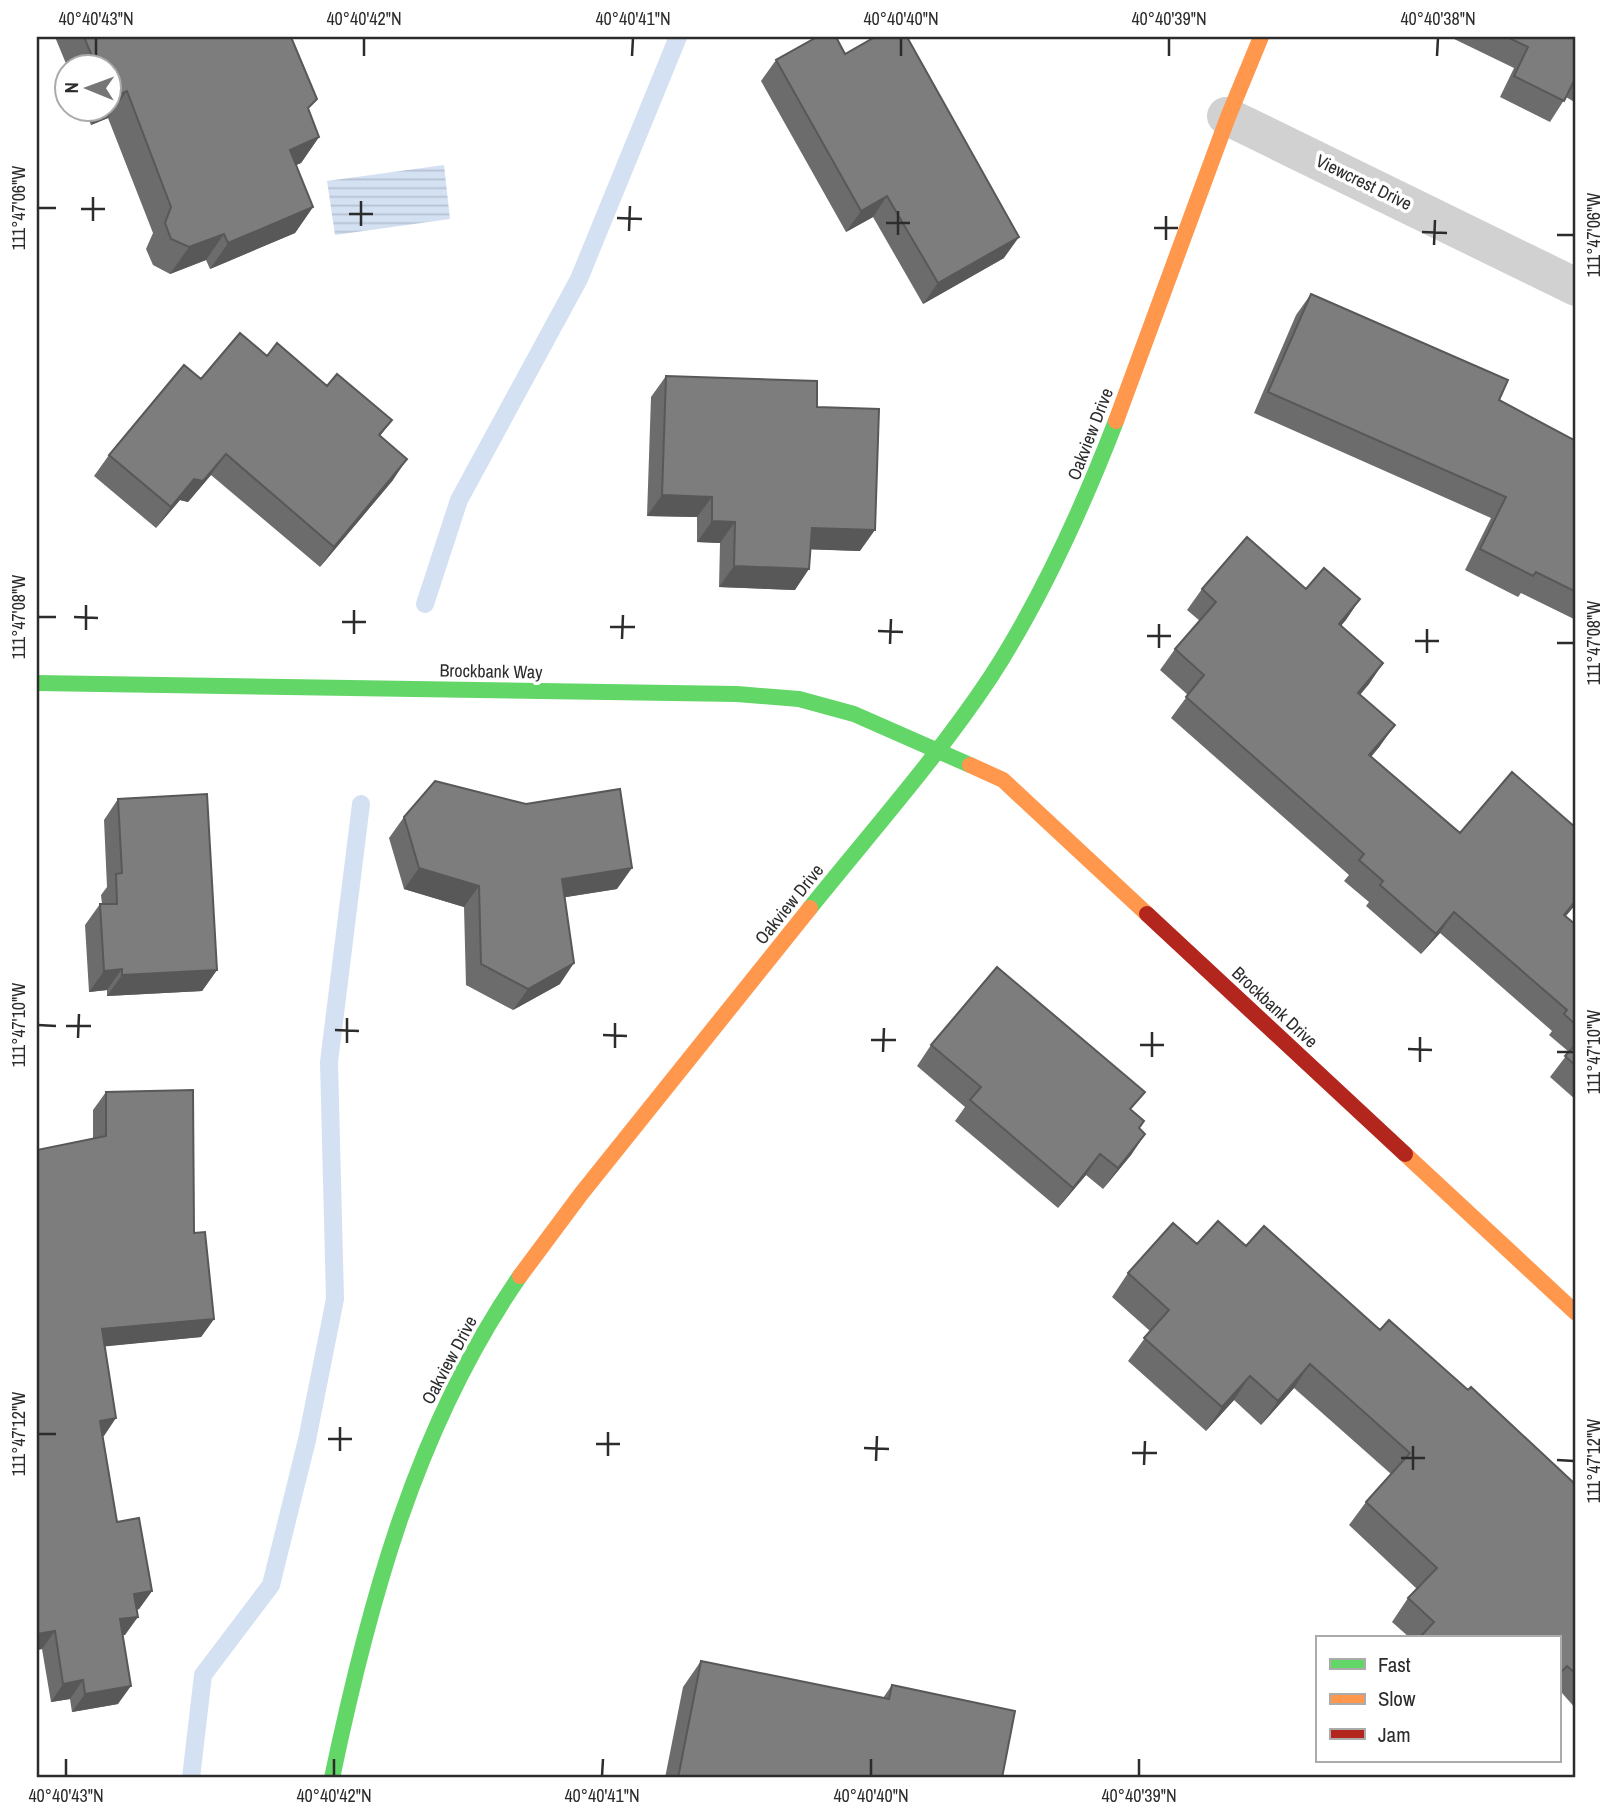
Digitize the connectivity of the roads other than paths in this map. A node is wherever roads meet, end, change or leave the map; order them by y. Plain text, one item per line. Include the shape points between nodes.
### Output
1 (1261, 37) edge
2 (1226, 116) junction
3 (1576, 287) edge
4 (37, 683) edge
5 (935, 750) junction
6 (1576, 1313) edge
7 (332, 1778) edge

1 - 2 street, Oakview Drive
2 - 3 street, Viewcrest Drive
2 - 5 street, Oakview Drive via 1089,491 1024,620 989,678
4 - 5 street, Brockbank Way via 768,696 854,714
5 - 6 street, Brockbank Drive via 1003,780
5 - 7 street, Oakview Drive via 563,1216 465,1364 426,1445 394,1529 368,1613

